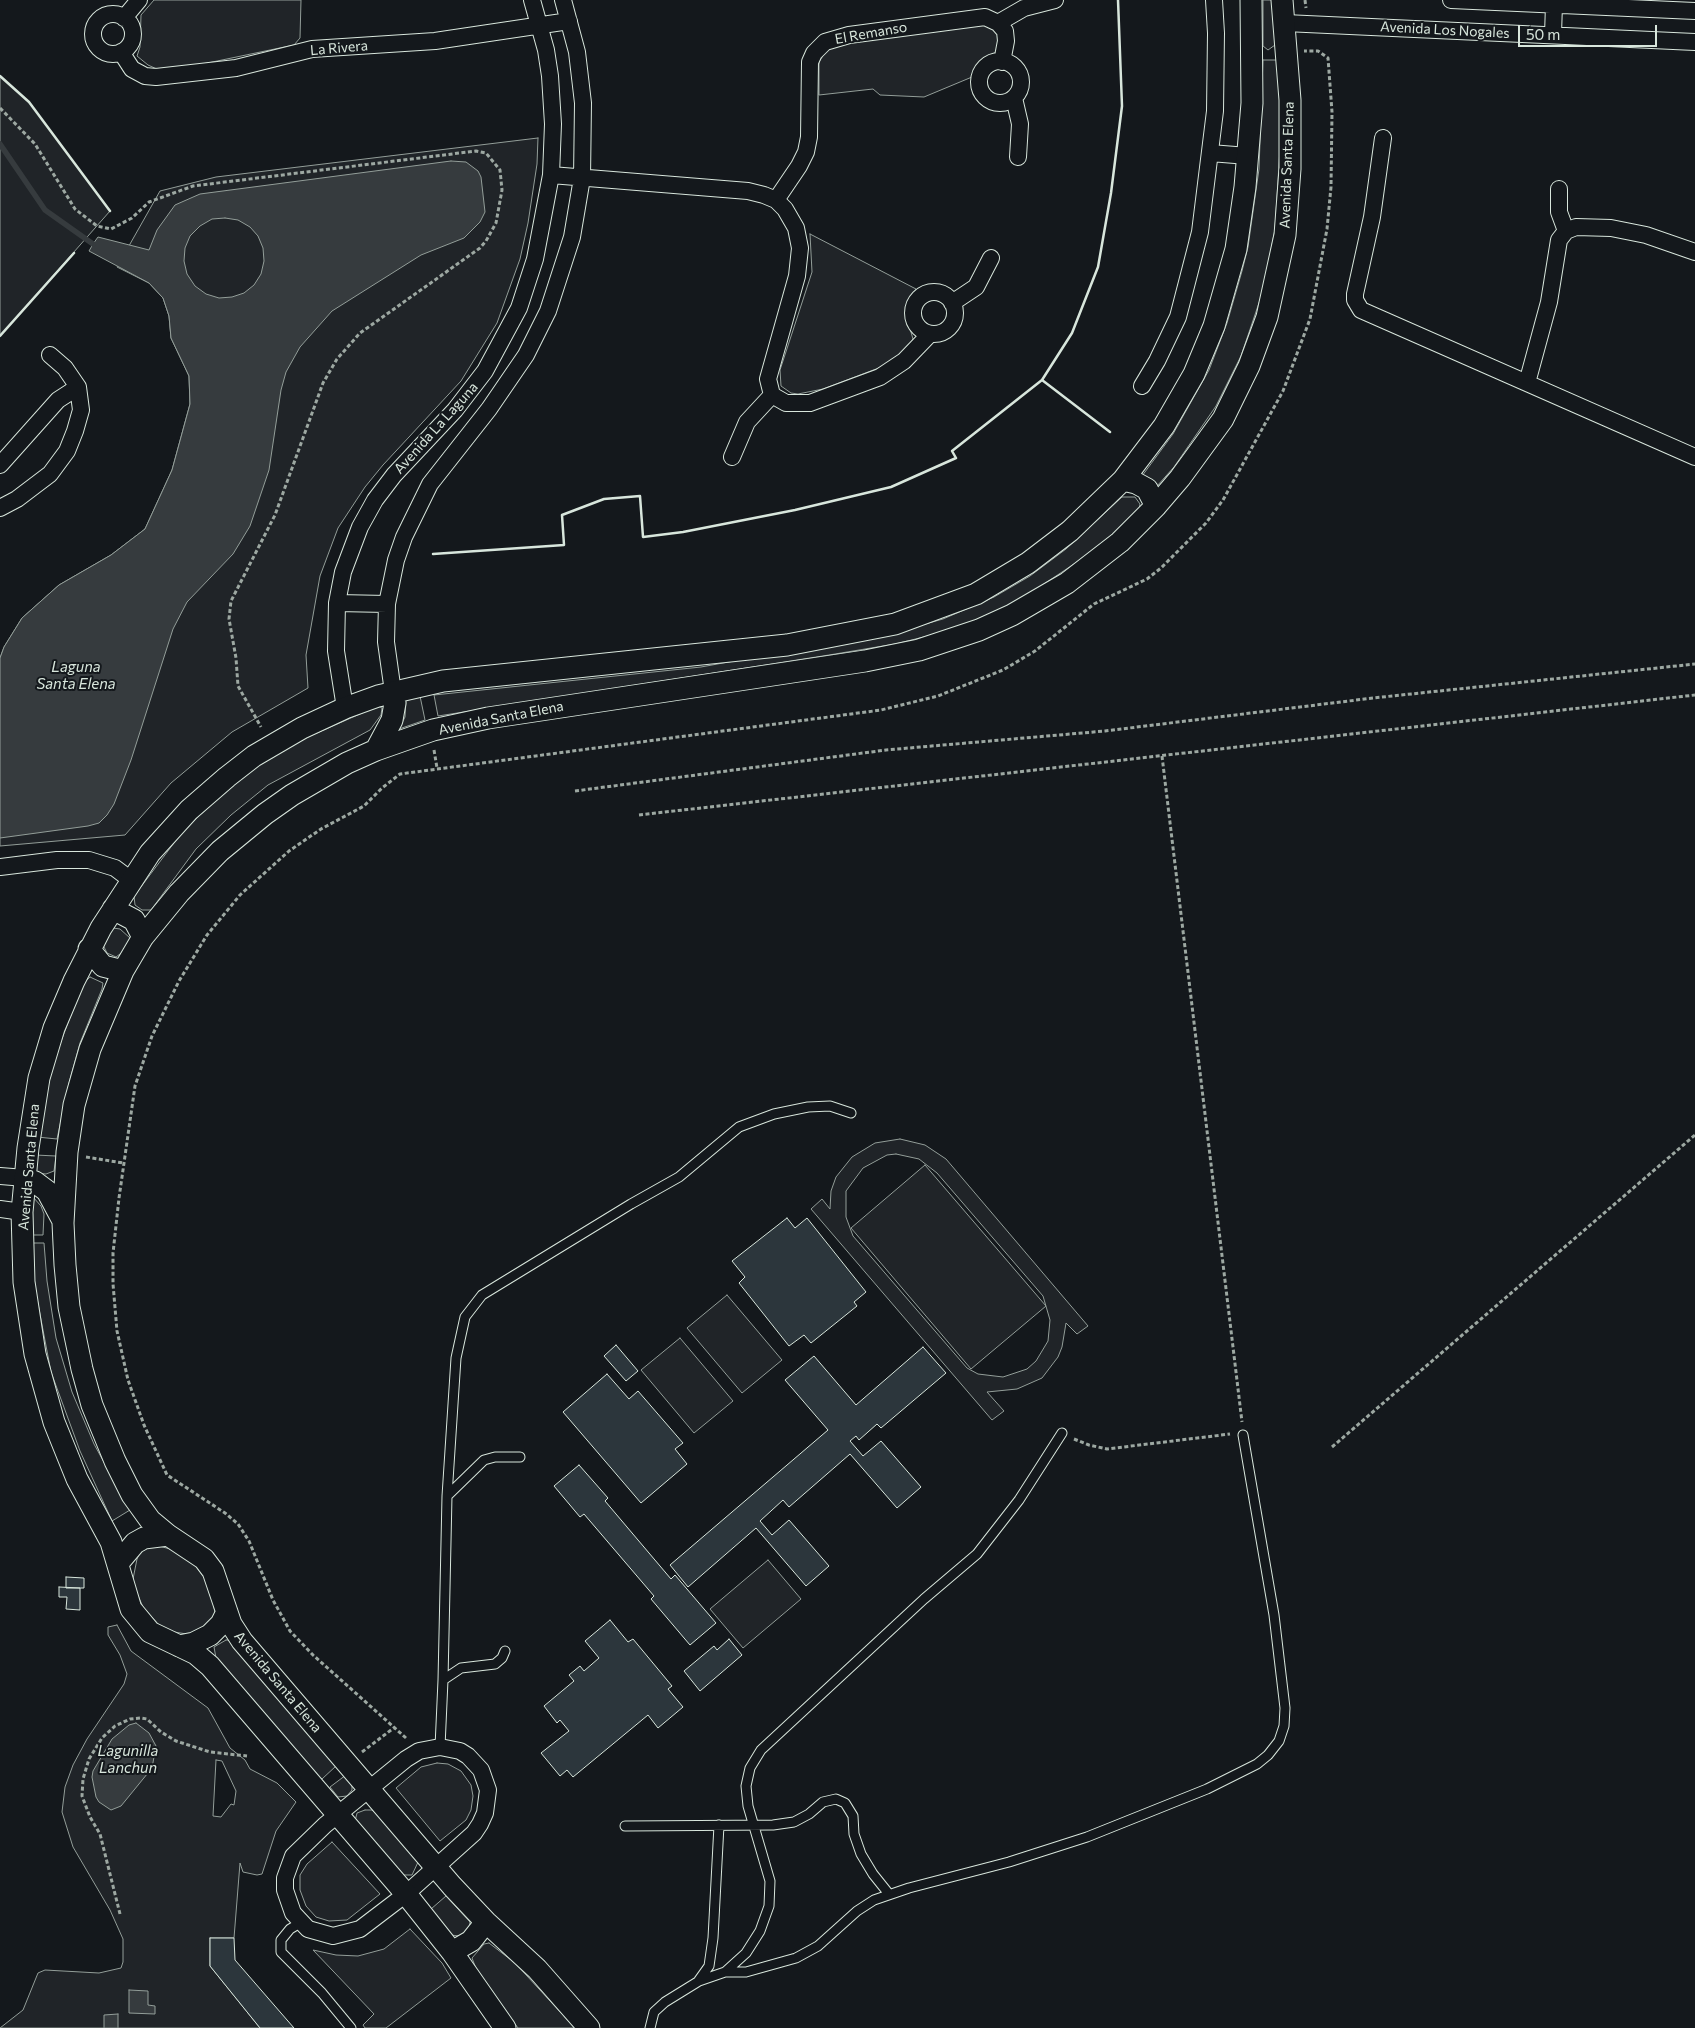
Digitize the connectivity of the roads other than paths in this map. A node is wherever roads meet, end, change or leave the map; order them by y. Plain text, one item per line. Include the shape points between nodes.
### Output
1 (139, 0) edge
2 (532, 0) edge
3 (563, 0) edge
4 (1055, 0) edge
5 (1214, 0) edge
6 (1251, 0) edge
7 (1282, 0) edge
8 (1451, 0) edge
9 (1554, 4) junction
10 (1695, 11) edge
11 (124, 18) junction
12 (569, 21) junction
13 (998, 23) junction
14 (1284, 23) junction
15 (540, 25) junction
16 (1553, 35) junction
17 (1695, 42) edge
18 (121, 52) junction
19 (1002, 62) junction
20 (1014, 98) junction
21 (1383, 138) dead end
22 (1210, 153) junction
23 (1248, 156) junction
24 (1018, 157) dead end
25 (551, 175) junction
26 (582, 178) junction
27 (1559, 189) dead end
28 (776, 200) junction
29 (1566, 232) junction
30 (1695, 252) edge
31 (991, 258) dead end
32 (952, 303) junction
33 (930, 334) junction
34 (50, 356) dead end
35 (1527, 383) junction
36 (1142, 386) dead end
37 (78, 387) junction
38 (772, 394) junction
39 (732, 457) dead end
40 (1695, 457) edge
41 (0, 465) edge
42 (1123, 480) junction
43 (1156, 506) junction
44 (0, 508) edge
45 (337, 603) junction
46 (387, 604) junction
47 (393, 692) junction
48 (345, 708) junction
49 (376, 750) junction
50 (0, 868) edge
51 (131, 880) junction
52 (113, 909) junction
53 (143, 937) junction
54 (89, 950) junction
55 (123, 971) junction
56 (851, 1113) dead end
57 (0, 1176) edge
58 (25, 1178) junction
59 (0, 1209) edge
60 (22, 1212) junction
61 (63, 1223) junction
62 (1062, 1433) road end
63 (1243, 1435) road end
64 (520, 1457) dead end
65 (447, 1496) junction
66 (168, 1535) junction
67 (119, 1562) junction
68 (227, 1612) junction
69 (179, 1646) junction
70 (505, 1651) dead end
71 (443, 1680) junction
72 (440, 1746) junction
73 (369, 1789) junction
74 (338, 1815) junction
75 (719, 1825) junction
76 (754, 1825) junction
77 (625, 1826) dead end
78 (436, 1867) junction
79 (406, 1894) junction
80 (889, 1894) junction
81 (486, 1922) junction
82 (300, 1923) junction
83 (452, 1952) junction
84 (725, 1972) junction
85 (699, 1981) junction
86 (351, 2028) edge
87 (505, 2028) edge
88 (589, 2028) edge
89 (650, 2028) edge

1 - 11 street
2 - 15 street, Avenida La Laguna
3 - 12 street, Avenida La Laguna
4 - 13 street via 1024,8
5 - 22 street via 1216,73
6 - 23 street, Avenida Santa Elena via 1252,103
7 - 14 street, Avenida Santa Elena
8 - 9 street
9 - 10 street
9 - 16 street
11 - 18 street via 131,27 132,36 130,44
11 - 18 street via 104,17 96,24 93,33 95,43 102,50 111,54
12 - 15 street, La Rivera
12 - 26 street, Avenida La Laguna via 583,103
13 - 19 street via 1006,36
13 - 28 street, El Remanso via 977,17 859,33 833,38 818,47 808,71 809,137 806,152
14 - 16 street, Avenida Los Nogales
14 - 43 street, Avenida Santa Elena via 1290,100 1290,169 1284,235 1274,292 1249,366 1223,418
15 - 18 street, La Rivera via 435,41 312,49 236,68 156,77 132,69
15 - 25 street, Avenida La Laguna via 552,100
16 - 17 street, Avenida Los Nogales
19 - 20 street via 1019,73 1020,86
19 - 20 street via 985,68 980,86 985,97 996,103
20 - 24 street via 1020,124
21 - 35 street via 1372,217 1355,294 1358,306
22 - 23 street
22 - 36 street via 1200,232 1184,298 1170,336
23 - 42 street, Avenida Santa Elena via 1236,249 1214,326 1182,396 1164,426
25 - 26 street
25 - 45 street, Avenida La Laguna via 535,260 508,330 471,390 394,474 375,500 351,549
26 - 28 street via 748,192
26 - 46 street, Avenida La Laguna via 566,257 537,333 508,383 442,467 420,502 396,560
27 - 29 street via 1559,212
28 - 38 street via 794,223 800,248 797,276 769,372
29 - 30 street via 1576,227 1596,226 1626,230
29 - 35 street via 1559,240 1549,302
31 - 32 street via 976,287
32 - 33 street via 955,314 951,325 942,332
32 - 33 street via 943,294 930,293 919,298 913,310 915,322
33 - 38 street via 904,361 866,382 802,404 786,404
34 - 37 street via 65,368
35 - 40 street
37 - 41 street via 58,400
37 - 44 street via 81,410 67,451 50,474
38 - 39 street via 748,422
42 - 43 street via 1148,489
42 - 47 street, Avenida Santa Elena via 1070,531 1011,574 958,602 895,624 787,645 443,681
43 - 49 street, Avenida Santa Elena via 1120,542 1060,587 1012,615 945,642 865,661 510,714 432,730
45 - 46 street
45 - 48 street, Avenida La Laguna via 336,651
46 - 47 street, Avenida La Laguna via 386,642
47 - 48 street, Avenida Santa Elena
47 - 49 street via 395,712
48 - 51 street, Avenida Santa Elena via 282,739 228,777 172,829
49 - 53 street, Avenida Santa Elena via 305,786 242,832 179,892
50 - 51 street via 56,860 89,860 116,868
51 - 52 street, Avenida Santa Elena
52 - 53 street via 134,920
52 - 54 street, Avenida Santa Elena
53 - 55 street, Avenida Santa Elena
54 - 55 street via 103,966
54 - 58 street, Avenida Santa Elena via 62,1008 48,1048 33,1108
55 - 61 street, Avenida Santa Elena via 98,1026 74,1105 67,1152
56 - 65 lane via 830,1106 808,1107 774,1114 739,1127 679,1177 482,1295 465,1317 456,1358
57 - 58 street
58 - 60 street, Avenida Santa Elena
58 - 61 street via 47,1191
59 - 60 street
60 - 67 street, Avenida Santa Elena via 24,1282 43,1388 67,1455
61 - 66 street, Avenida Santa Elena via 70,1307 92,1405 132,1495 150,1520
62 - 76 lane via 1019,1500 977,1554 761,1750 750,1768 746,1786
63 - 80 lane via 1274,1614 1285,1708 1279,1741 1257,1764 1207,1789 1087,1837
64 - 65 lane via 484,1460
65 - 71 lane
66 - 67 street via 144,1538 135,1543
66 - 68 street, Avenida Santa Elena via 193,1550 209,1565 217,1577
67 - 69 street, Avenida Santa Elena via 126,1594 139,1621 150,1632
68 - 69 street via 210,1635
68 - 73 street, Avenida Santa Elena via 242,1641
69 - 74 street, Avenida Santa Elena via 210,1666
70 - 71 lane via 494,1664 461,1668
71 - 72 lane
72 - 73 street via 419,1751
72 - 78 street via 460,1751 475,1762 486,1779 488,1802 474,1833
73 - 74 street
73 - 78 street, Avenida Santa Elena
74 - 79 street, Avenida Santa Elena
74 - 82 street via 300,1848 288,1866 285,1890 290,1908
75 - 76 lane
75 - 77 lane
75 - 85 lane via 710,1966
76 - 80 lane via 794,1822 824,1802 836,1799 845,1802 853,1816 854,1834 861,1854
76 - 84 lane via 770,1881 769,1906 760,1931 746,1953
78 - 79 street
78 - 81 street, Avenida Santa Elena
79 - 82 street via 352,1933 324,1935
79 - 83 street, Avenida Santa Elena
80 - 84 lane via 857,1911 818,1946 796,1958 746,1972
81 - 83 street via 471,1941
81 - 88 street, Avenida Santa Elena via 537,1969
82 - 86 lane via 281,1940 282,1952
83 - 87 street, Avenida Santa Elena
84 - 85 lane
85 - 89 lane via 654,2012

